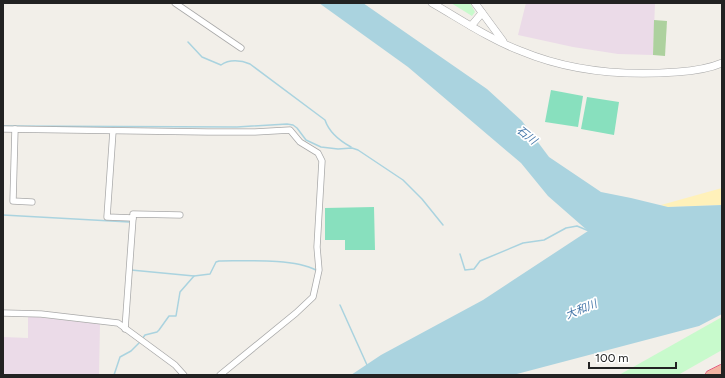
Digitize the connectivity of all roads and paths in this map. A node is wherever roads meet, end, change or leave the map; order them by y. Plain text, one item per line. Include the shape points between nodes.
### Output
1 (175, 3) edge
2 (432, 3) edge
3 (475, 3) edge
4 (482, 13) junction
5 (471, 26) junction
6 (506, 44) junction
7 (241, 48) dead end
8 (722, 63) edge
9 (3, 129) edge
10 (16, 129) junction
11 (113, 131) junction
12 (32, 202) dead end
13 (180, 215) dead end
14 (133, 218) junction
15 (3, 313) edge
16 (125, 329) junction
17 (722, 369) edge
18 (182, 374) edge
19 (220, 375) edge
20 (710, 375) edge

1 - 7 street
2 - 5 street
3 - 4 street
4 - 5 street
4 - 6 street
5 - 6 street
6 - 8 street via 546,60 593,70 670,72 697,70
9 - 10 street
10 - 11 street
10 - 12 street via 13,201
11 - 14 street via 107,217
11 - 19 street via 290,130 300,142 318,153 322,161 317,247 319,270 312,297
13 - 14 street via 133,214
14 - 16 street
15 - 16 street via 41,314 118,323
16 - 18 street via 175,365
17 - 20 highway

